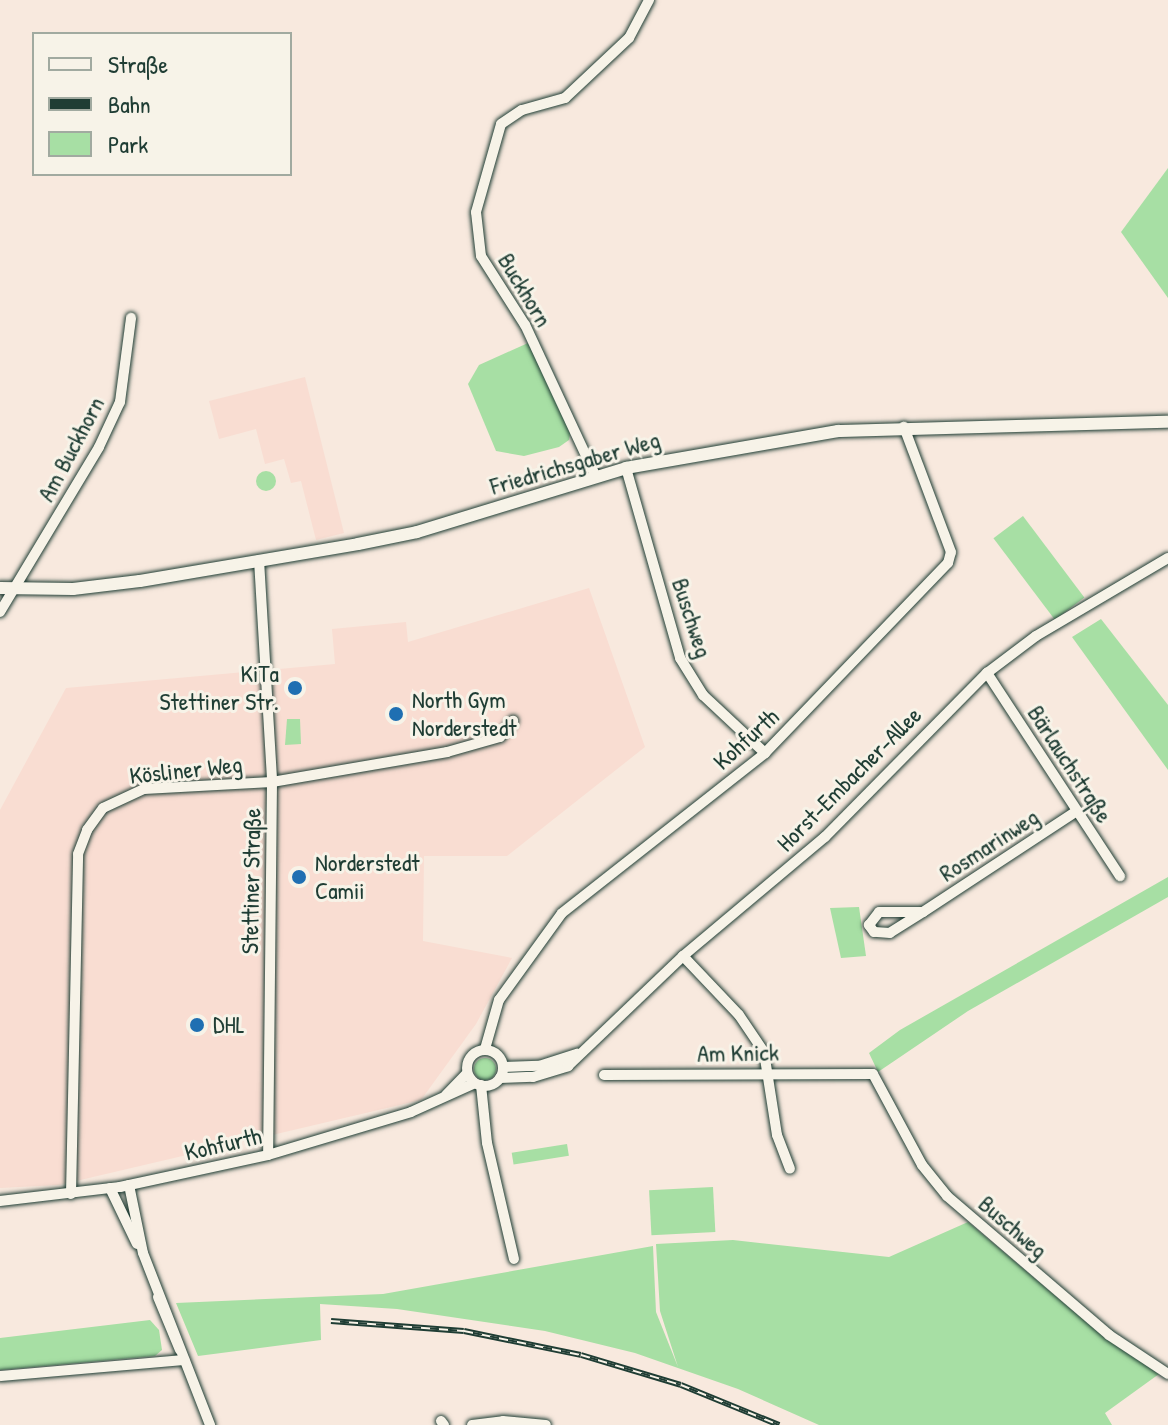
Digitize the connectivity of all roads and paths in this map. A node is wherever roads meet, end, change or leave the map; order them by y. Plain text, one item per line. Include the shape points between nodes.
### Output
1 (649, 0) edge
2 (131, 318) dead end
3 (1168, 422) edge
4 (904, 427) junction
5 (626, 468) junction
6 (596, 477) junction
7 (1168, 558) edge
8 (259, 560) junction
9 (0, 588) edge
10 (15, 589) junction
11 (0, 612) edge
12 (987, 673) junction
13 (513, 721) dead end
14 (765, 753) junction
15 (272, 782) junction
16 (1077, 811) junction
17 (1120, 876) dead end
18 (923, 912) junction
19 (683, 956) junction
20 (485, 1049) junction
21 (502, 1072) junction
22 (770, 1072) junction
23 (467, 1073) junction
24 (873, 1074) joint
25 (604, 1075) dead end
26 (478, 1084) junction
27 (446, 1095) junction
28 (268, 1155) junction
29 (790, 1169) dead end
30 (129, 1185) junction
31 (110, 1188) junction
32 (71, 1194) junction
33 (0, 1201) edge
34 (143, 1253) junction
35 (514, 1259) dead end
36 (182, 1355) junction
37 (1168, 1374) edge
38 (0, 1376) edge
39 (210, 1425) edge
40 (472, 1425) edge
41 (546, 1425) edge

1 - 6 street, Buckhorn via 629,38 565,98 522,110 501,124 476,212 481,256 525,325
2 - 10 street, Am Buckhorn via 120,402
3 - 4 main road, Friedrichsgaber Weg
4 - 5 main road, Friedrichsgaber Weg via 764,442
4 - 14 street, Kohfurth via 951,552 948,563
5 - 6 main road, Friedrichsgaber Weg
5 - 14 street, Buschweg via 680,658 703,695
6 - 8 main road, Friedrichsgaber Weg via 417,532
7 - 12 street, Horst-Embacher-Allee via 1048,628
8 - 10 main road, Friedrichsgaber Weg via 140,581
8 - 15 street, Stettiner Straße
9 - 10 main road, Friedrichsgaber Weg
10 - 11 street, Am Buckhorn
12 - 16 street, Bärlauchstraße
12 - 19 street, Horst-Embacher-Allee via 825,837
13 - 15 street, Kösliner Weg via 500,737 447,752
14 - 20 street, Kohfurth via 547,929 499,1000
15 - 28 street, Stettiner Straße
15 - 32 street, Kösliner Weg via 128,793 103,808 87,830 78,854
16 - 17 street, Bärlauchstraße
16 - 18 street, Rosmarinweg
18 - 18 street, Rosmarinweg via 879,912 869,925 874,932 890,933
19 - 21 street, Horst-Embacher-Allee via 556,1071
19 - 22 street via 750,1028
20 - 21 street via 499,1055
20 - 23 street, Kohfurth via 471,1055
21 - 26 street, Kohfurth
22 - 24 street, Am Knick
22 - 25 street, Am Knick
22 - 29 street via 777,1135
23 - 26 street
23 - 27 street, Kohfurth
24 - 37 street, Buschweg via 922,1165 947,1196 1109,1335
26 - 27 street, Kohfurth
26 - 35 street
27 - 28 street, Kohfurth via 411,1112
28 - 30 street, Kohfurth
30 - 31 street, Kohfurth
30 - 34 street
31 - 32 street, Kohfurth
31 - 34 street
32 - 33 street, Kohfurth
34 - 36 street via 173,1320
36 - 38 street
36 - 39 street
40 - 41 street

